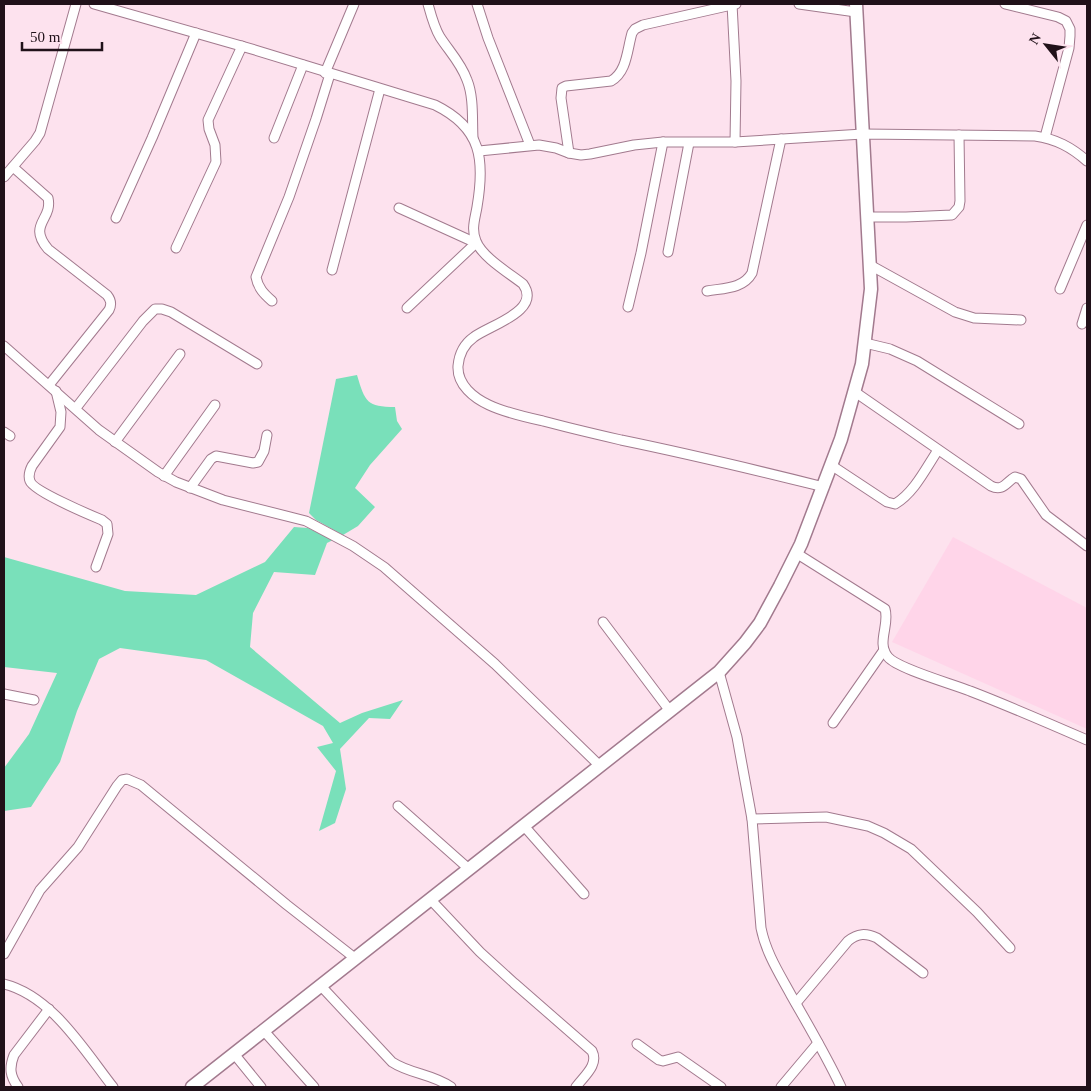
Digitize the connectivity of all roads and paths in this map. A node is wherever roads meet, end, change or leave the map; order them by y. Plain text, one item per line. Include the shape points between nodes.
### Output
1 (76, 4) edge
2 (94, 4) edge
3 (354, 4) edge
4 (428, 4) edge
5 (477, 4) edge
6 (734, 4) edge
7 (799, 4) edge
8 (1004, 4) edge
9 (856, 8) edge
10 (196, 33) junction
11 (242, 46) junction
12 (303, 66) junction
13 (327, 73) junction
14 (380, 89) junction
15 (863, 134) junction
16 (959, 136) junction
17 (274, 138) dead end
18 (473, 138) junction
19 (1045, 138) junction
20 (781, 139) junction
21 (663, 142) junction
22 (735, 142) junction
23 (689, 143) junction
24 (530, 144) junction
25 (478, 151) junction
26 (569, 154) junction
27 (1087, 161) edge
28 (13, 167) junction
29 (4, 177) edge
30 (400, 208) dead end
31 (867, 216) junction
32 (116, 218) dead end
33 (1087, 225) edge
34 (476, 243) junction
35 (176, 248) dead end
36 (668, 252) dead end
37 (870, 265) junction
38 (332, 270) dead end
39 (1060, 289) dead end
40 (707, 291) dead end
41 (272, 301) dead end
42 (628, 307) dead end
43 (407, 308) dead end
44 (1087, 308) edge
45 (1021, 320) dead end
46 (1082, 324) dead end
47 (865, 343) junction
48 (4, 346) edge
49 (180, 354) dead end
50 (257, 364) dead end
51 (53, 388) junction
52 (855, 392) junction
53 (215, 405) dead end
54 (76, 408) junction
55 (1019, 424) dead end
56 (267, 434) dead end
57 (115, 442) junction
58 (938, 450) junction
59 (832, 466) junction
60 (164, 476) junction
61 (824, 486) junction
62 (190, 488) junction
63 (1087, 546) edge
64 (796, 553) junction
65 (96, 567) dead end
66 (603, 622) dead end
67 (884, 650) junction
68 (719, 672) junction
69 (4, 694) edge
70 (34, 700) dead end
71 (670, 711) junction
72 (833, 723) dead end
73 (1087, 740) edge
74 (600, 766) junction
75 (398, 806) dead end
76 (752, 819) junction
77 (524, 826) junction
78 (470, 869) junction
79 (584, 894) dead end
80 (431, 900) junction
81 (1010, 948) dead end
82 (4, 954) edge
83 (356, 959) junction
84 (923, 973) dead end
85 (4, 984) edge
86 (321, 986) junction
87 (796, 1003) junction
88 (49, 1009) junction
89 (264, 1031) junction
90 (818, 1043) junction
91 (638, 1044) dead end
92 (234, 1055) junction
93 (197, 1086) edge
94 (18, 1087) edge
95 (113, 1087) edge
96 (262, 1087) edge
97 (314, 1087) edge
98 (451, 1087) edge
99 (576, 1087) edge
100 (721, 1087) edge
101 (781, 1087) edge
102 (841, 1087) edge

1 - 28 street via 40,132
2 - 10 street
3 - 13 street
4 - 18 street via 440,36 468,81
5 - 24 street
6 - 22 street
6 - 26 street via 643,25 632,33 618,78 562,88
7 - 9 street
8 - 19 street via 1058,17 1066,21 1070,29 1069,48
9 - 15 street
10 - 11 street
10 - 32 street
11 - 12 street
11 - 35 street via 208,120 216,162
12 - 13 street
12 - 17 street
13 - 14 street
13 - 41 street via 316,119 289,197 256,277 260,291
14 - 18 street via 450,112
14 - 38 street
15 - 16 street
15 - 20 street
15 - 31 street
16 - 19 street
16 - 31 street via 960,201 952,215
18 - 25 street
19 - 27 street via 1065,144
20 - 22 street
20 - 40 street via 752,273 740,285
21 - 23 street
21 - 26 street via 590,154
21 - 42 street
22 - 23 street
23 - 36 street
24 - 25 street
24 - 26 street via 548,146
25 - 34 street via 480,186 473,232
28 - 29 street
28 - 51 street via 48,198 50,205 41,224 40,240 110,300 109,310
30 - 34 street
31 - 37 street
33 - 39 street
34 - 43 street
34 - 61 street via 483,253 523,284 527,294 526,303 519,311 464,346 458,367 460,378 476,397 525,417
37 - 45 street via 955,312 974,318
37 - 47 street via 871,289
44 - 46 street
47 - 52 street
47 - 55 street via 890,349 917,361
48 - 51 street
49 - 57 street
50 - 54 street via 171,312 155,309
51 - 54 street
51 - 65 street via 61,412 60,427 29,471 29,481 33,487 106,524 108,534
52 - 58 street
52 - 59 street
53 - 60 street
54 - 57 street
56 - 62 street via 262,458 258,462 216,456 210,459
57 - 60 street
58 - 59 street via 910,492 895,504 886,502
58 - 63 street via 996,489 1015,477 1021,479 1046,515
59 - 61 street
60 - 62 street
61 - 64 street
62 - 74 street via 223,500 306,521 369,556 495,664
64 - 67 street via 885,609
64 - 68 street via 760,623
66 - 71 street
67 - 72 street
67 - 73 street via 888,658 898,664
68 - 71 street
68 - 76 street via 737,737
69 - 70 street
71 - 74 street
74 - 77 street
75 - 78 street
76 - 81 street via 826,816 884,833 911,849
76 - 87 street via 763,940
77 - 78 street
77 - 79 street
78 - 80 street
80 - 83 street
80 - 99 street via 480,952 592,1051 591,1069
82 - 83 street via 40,890 78,847 117,786 127,779 141,785
83 - 86 street
84 - 87 street via 877,938 855,936
85 - 88 street via 20,988
86 - 89 street
86 - 98 street via 392,1062
87 - 90 street
88 - 94 street via 10,1064 10,1072
88 - 95 street
89 - 92 street
89 - 97 street
90 - 101 street
90 - 102 street
91 - 100 street via 659,1060 678,1058
92 - 93 street
92 - 96 street

